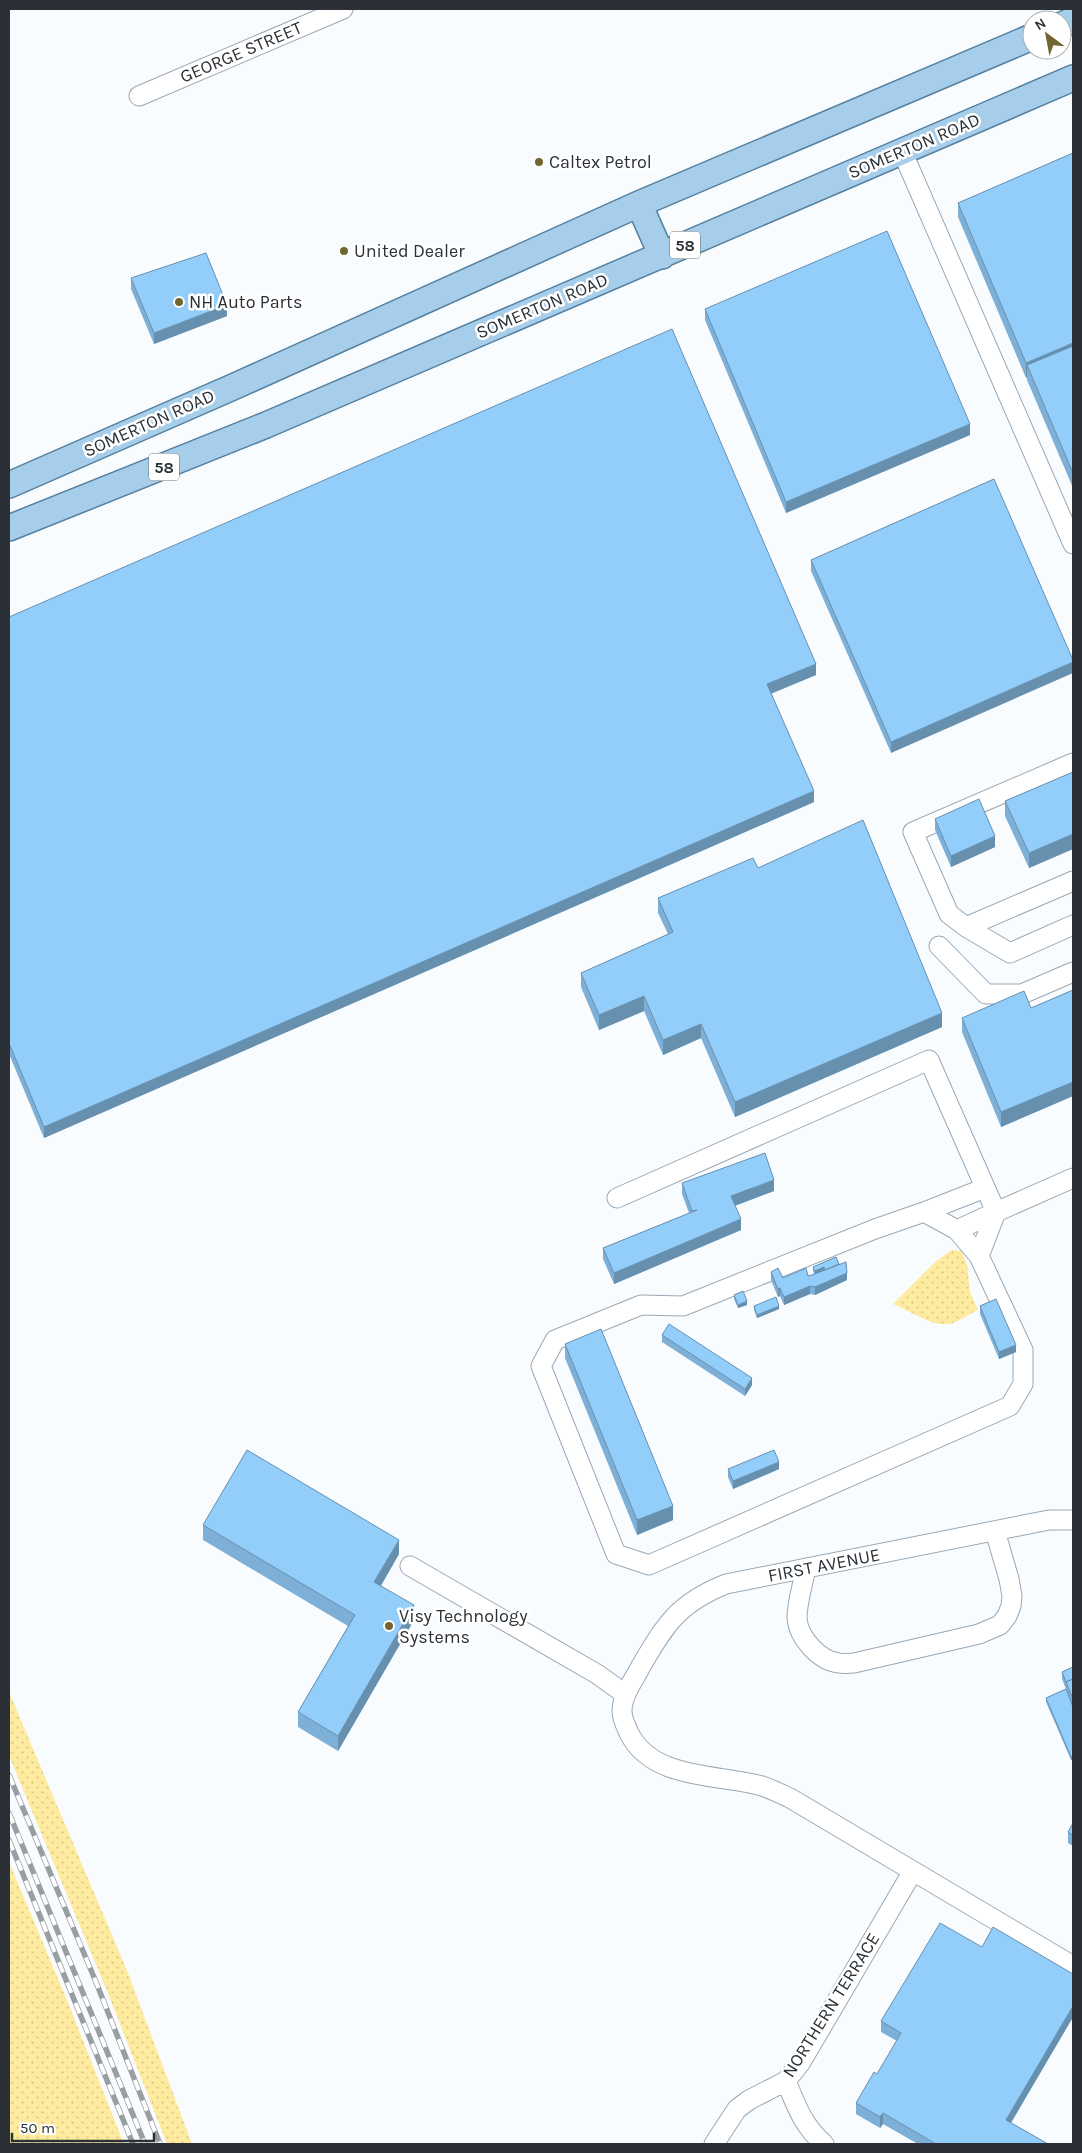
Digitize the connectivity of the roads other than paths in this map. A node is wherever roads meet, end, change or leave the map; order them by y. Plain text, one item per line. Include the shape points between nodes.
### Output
1 (343, 9) edge
2 (1022, 42) edge
3 (1073, 78) edge
4 (139, 96) dead end
5 (902, 151) junction
6 (638, 204) junction
7 (662, 256) junction
8 (9, 485) edge
9 (9, 528) edge
10 (1073, 544) edge
11 (1073, 763) edge
12 (1073, 881) edge
13 (1073, 925) edge
14 (966, 927) junction
15 (939, 946) dead end
16 (1073, 972) edge
17 (1073, 1178) edge
18 (985, 1188) junction
19 (617, 1198) dead end
20 (924, 1212) junction
21 (996, 1212) junction
22 (957, 1230) junction
23 (979, 1256) junction
24 (1073, 1520) edge
25 (995, 1531) junction
26 (410, 1566) dead end
27 (806, 1568) junction
28 (625, 1694) junction
29 (913, 1871) junction
30 (1073, 1966) edge
31 (786, 2081) junction
32 (714, 2144) edge
33 (824, 2144) edge

1 - 4 street, GEORGE STREET
2 - 6 main road, SOMERTON ROAD
3 - 5 main road, SOMERTON ROAD / 58
5 - 7 main road, SOMERTON ROAD / 58
5 - 10 street
6 - 7 main road
6 - 8 main road, SOMERTON ROAD
7 - 9 main road, SOMERTON ROAD / 58 via 266,425
11 - 14 street via 913,832 949,914
12 - 14 street
13 - 14 street via 1010,953
15 - 16 street via 986,994 1022,994
17 - 21 street
18 - 19 street via 929,1060
18 - 20 street
18 - 21 street
20 - 22 street
20 - 23 street via 683,1306 641,1305 555,1340 541,1366 616,1554 649,1565 1010,1406 1022,1384 1023,1350
21 - 22 street
21 - 23 street
22 - 23 street
24 - 25 street, FIRST AVENUE via 1049,1520
25 - 27 street, FIRST AVENUE
25 - 27 street via 1012,1596 1007,1616 1000,1625 980,1634 854,1663 826,1659 813,1650 805,1638 797,1617
26 - 28 street via 597,1674
27 - 28 street, FIRST AVENUE via 726,1584 688,1603 656,1642
28 - 29 street via 624,1723 632,1739 657,1762 676,1769 762,1786 790,1798
29 - 30 street
29 - 31 street, NORTHERN TERRACE
31 - 32 street, NORTHERN TERRACE via 737,2109
31 - 33 street via 801,2117

